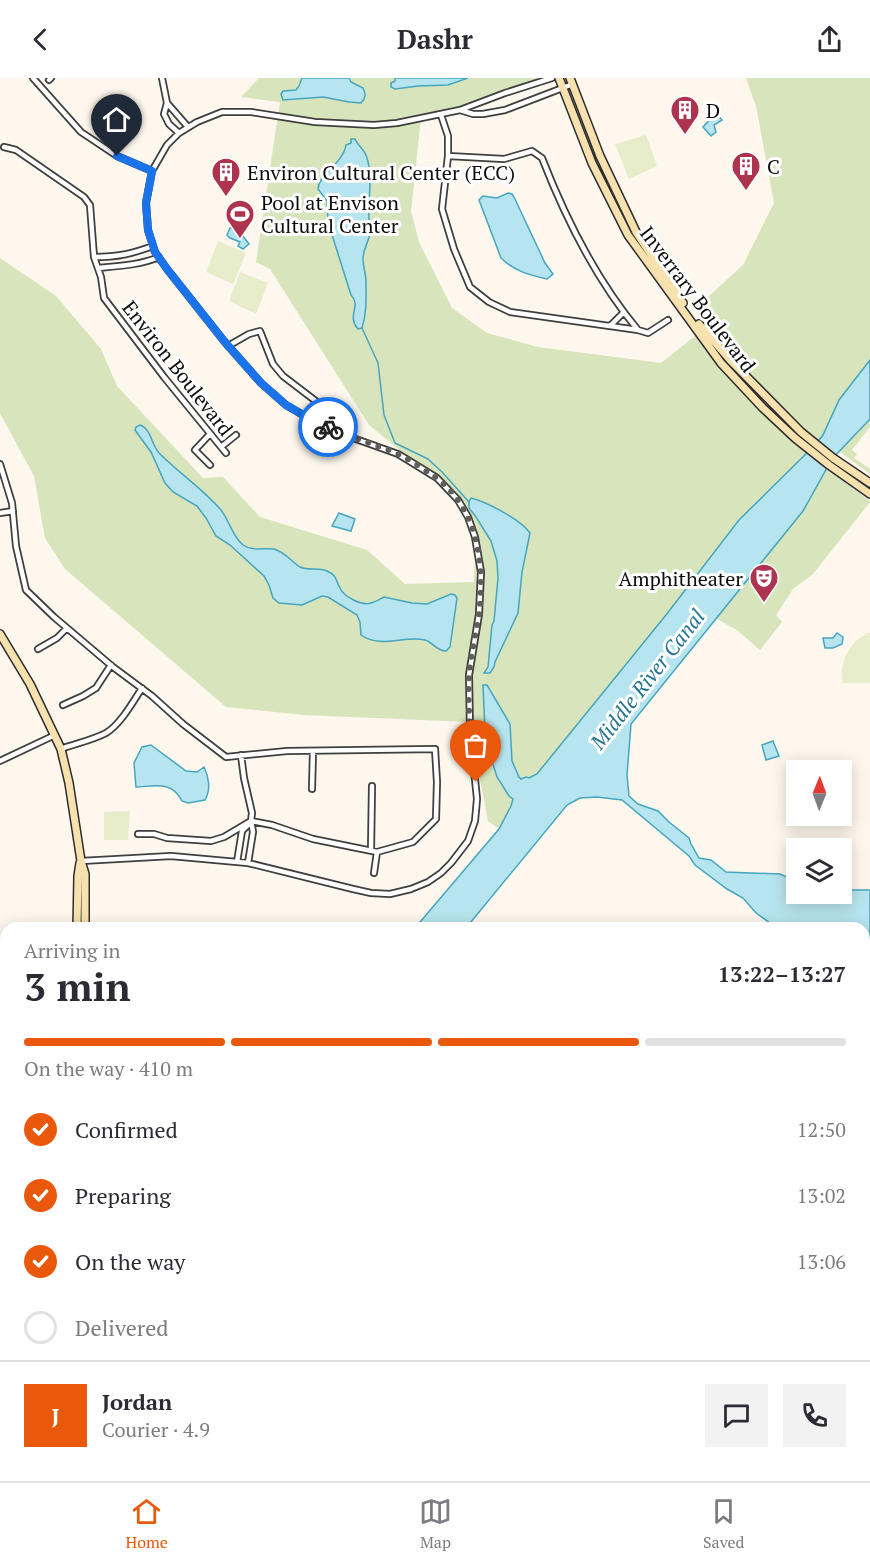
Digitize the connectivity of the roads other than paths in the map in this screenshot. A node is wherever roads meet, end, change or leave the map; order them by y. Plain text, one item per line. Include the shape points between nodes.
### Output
1 (33, 78) edge
2 (162, 78) edge
3 (552, 78) edge
4 (559, 78) edge
5 (572, 81) edge
6 (562, 89) junction
7 (167, 103) junction
8 (460, 110) junction
9 (441, 115) junction
10 (188, 127) junction
11 (178, 133) junction
12 (4, 147) dead end
13 (448, 156) junction
14 (152, 171) junction
15 (153, 246) junction
16 (94, 257) junction
17 (159, 257) junction
18 (98, 268) junction
19 (623, 313) junction
20 (668, 320) dead end
21 (610, 326) junction
22 (638, 330) junction
23 (228, 346) junction
24 (333, 429) junction
25 (210, 434) junction
26 (236, 435) dead end
27 (221, 447) junction
28 (225, 453) dead end
29 (831, 462) junction
30 (0, 464) edge
31 (210, 465) dead end
32 (870, 483) edge
33 (870, 494) edge
34 (13, 511) junction
35 (0, 513) edge
36 (67, 627) junction
37 (0, 635) edge
38 (38, 649) dead end
39 (111, 665) junction
40 (142, 688) junction
41 (63, 705) dead end
42 (55, 735) junction
43 (61, 749) junction
44 (313, 751) junction
45 (241, 755) junction
46 (0, 761) edge
47 (372, 786) dead end
48 (312, 789) dead end
49 (251, 821) junction
50 (138, 834) dead end
51 (374, 851) junction
52 (81, 861) junction
53 (237, 862) junction
54 (248, 863) junction
55 (374, 873) dead end
56 (77, 922) edge
57 (85, 922) edge

1 - 14 street via 81,132 117,156
2 - 7 street
3 - 8 street
4 - 6 street, Inverrary Boulevard
5 - 6 street
5 - 29 street, Inverrary Boulevard via 600,156 636,232 684,304 723,353
6 - 8 street via 494,113
6 - 29 street, Inverrary Boulevard via 592,163 628,235 721,363 808,449
7 - 10 street
7 - 11 street via 164,114
8 - 9 street
9 - 10 street via 374,125 222,112
9 - 13 street via 448,136
10 - 11 street
11 - 14 street
12 - 16 street, Environ Boulevard via 16,150 84,197 90,205
13 - 19 street via 504,159 532,151 542,158 584,249
13 - 21 street via 442,209 470,287 510,312
14 - 15 street via 146,203
15 - 16 street via 114,257
15 - 17 street
16 - 18 street, Environ Boulevard
17 - 18 street
17 - 23 street
18 - 25 street, Environ Boulevard via 104,298
19 - 21 street
19 - 22 street
20 - 22 street via 648,333
21 - 22 street
23 - 24 street via 286,405
23 - 24 street via 260,331 273,364 283,376 338,418
24 - 54 street via 398,454 437,478 468,517 482,572 469,675 475,821 468,841 441,873 411,889 390,894 353,890
25 - 27 street, Environ Boulevard
25 - 31 street via 195,450
26 - 27 street
27 - 28 street, Environ Boulevard
29 - 32 street, Inverrary Boulevard
29 - 33 street, Inverrary Boulevard
30 - 34 street
34 - 35 street
34 - 36 street via 26,590
36 - 38 street
36 - 39 street
37 - 42 street
39 - 40 street
39 - 41 street via 96,688
40 - 43 street via 105,734
40 - 45 street via 226,757
42 - 43 street
42 - 46 street
43 - 52 street
44 - 45 street
44 - 48 street
44 - 51 street via 435,749 436,819 413,842
45 - 49 street
47 - 51 street
49 - 50 street via 211,841
49 - 51 street
49 - 53 street via 242,831
49 - 54 street
51 - 55 street
52 - 53 street via 171,856
52 - 56 street
52 - 57 street
53 - 54 street

